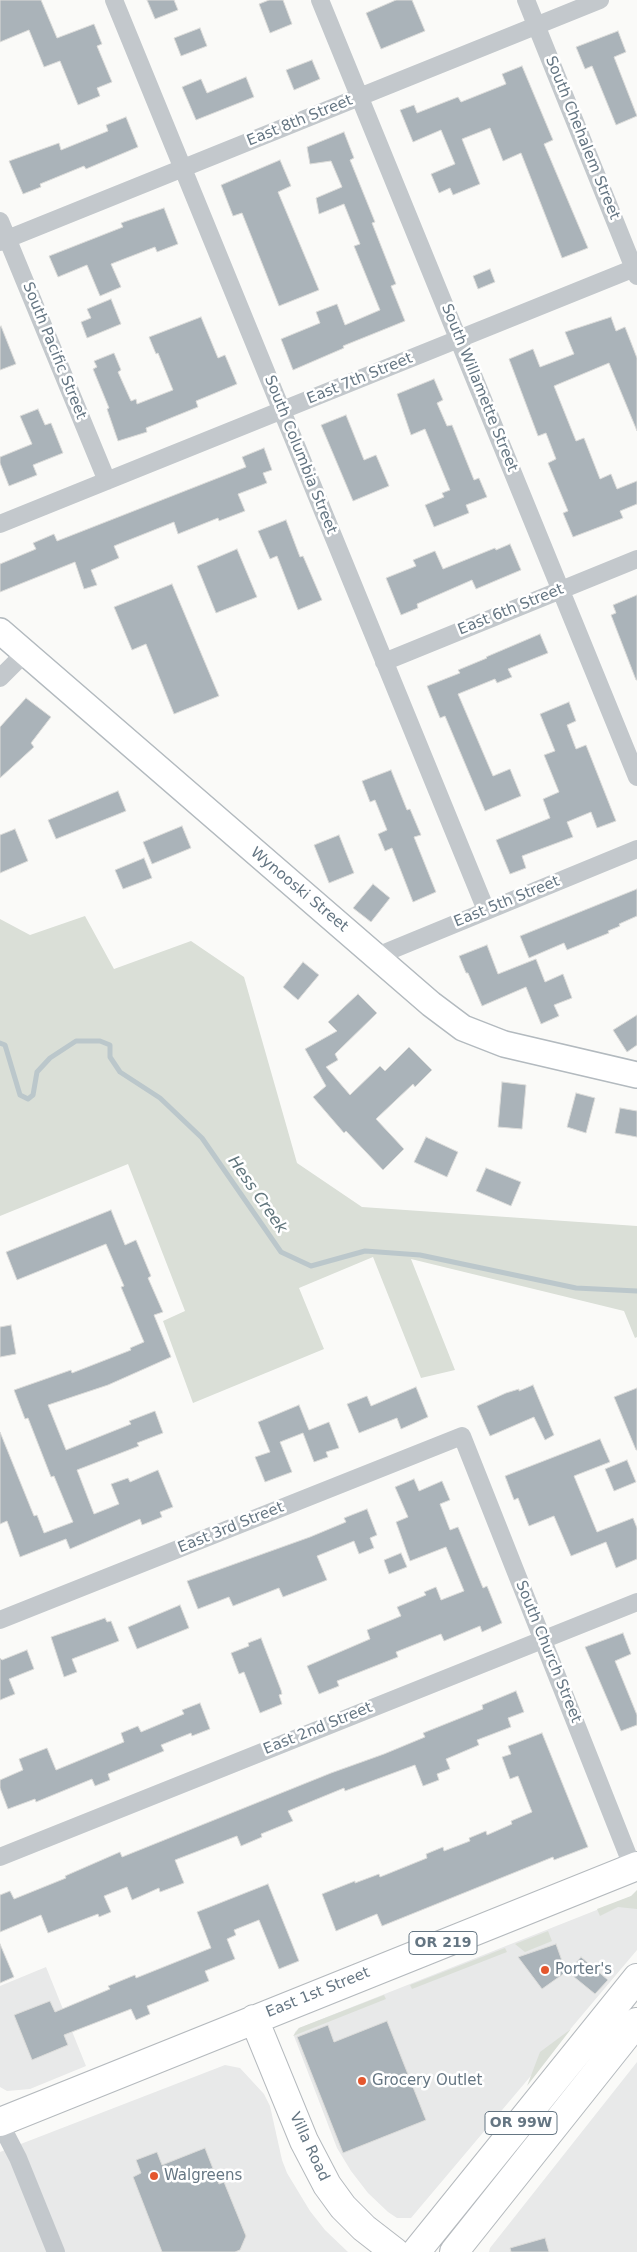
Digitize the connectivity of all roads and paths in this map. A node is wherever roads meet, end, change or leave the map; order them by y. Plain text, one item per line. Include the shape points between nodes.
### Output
1 (114, 0) edge
2 (320, 0) edge
3 (526, 0) edge
4 (600, 0) edge
5 (537, 25) junction
6 (359, 97) junction
7 (183, 168) junction
8 (0, 221) edge
9 (4, 240) edge
10 (636, 270) edge
11 (459, 339) junction
12 (282, 410) junction
13 (107, 481) junction
14 (0, 524) edge
15 (637, 559) edge
16 (561, 590) junction
17 (0, 631) edge
18 (25, 653) junction
19 (384, 662) junction
20 (0, 678) edge
21 (637, 777) edge
22 (637, 850) edge
23 (486, 910) junction
24 (377, 956) junction
25 (637, 1075) edge
26 (462, 1436) joint
27 (637, 1602) edge
28 (0, 1620) edge
29 (542, 1639) junction
30 (0, 1856) edge
31 (635, 1867) edge
32 (637, 1978) edge
33 (254, 2019) junction
34 (637, 2022) edge
35 (0, 2122) edge
36 (56, 2252) edge
37 (395, 2252) edge
38 (416, 2252) edge
39 (454, 2252) edge

1 - 7 street, South Columbia Street
2 - 6 street, South Willamette Street
3 - 5 street, South Chehalem Street
4 - 5 street, East 8th Street
5 - 6 street, East 8th Street
5 - 10 street, South Chehalem Street
6 - 7 street, East 8th Street
6 - 11 street, South Willamette Street
7 - 9 street, East 8th Street
7 - 12 street, South Columbia Street
8 - 9 street, South Pacific Street
9 - 13 street, South Pacific Street
10 - 11 street, East 7th Street
11 - 12 street, East 7th Street
11 - 16 street, South Willamette Street
12 - 13 street, East 7th Street
12 - 19 street, South Columbia Street
13 - 14 street, East 7th Street
15 - 16 street, East 6th Street
16 - 19 street, East 6th Street
16 - 21 street, South Willamette Street
17 - 18 main road, Wynooski Street
18 - 20 street
18 - 24 main road, Wynooski Street
19 - 23 street, South Columbia Street
22 - 23 street, East 5th Street
23 - 24 street, East 5th Street
24 - 25 main road, Wynooski Street via 463,1028 504,1044
26 - 28 street, East 3rd Street
26 - 29 street, South Church Street
27 - 29 street, East 2nd Street
29 - 30 street, East 2nd Street
29 - 31 street, South Church Street
31 - 33 main road, East 1st Street / OR 219
32 - 38 main road, OR 99W
33 - 35 main road, East 1st Street / OR 219
33 - 37 main road, Villa Road via 312,2158 327,2186 364,2228
34 - 39 main road, OR 99W
35 - 36 street

